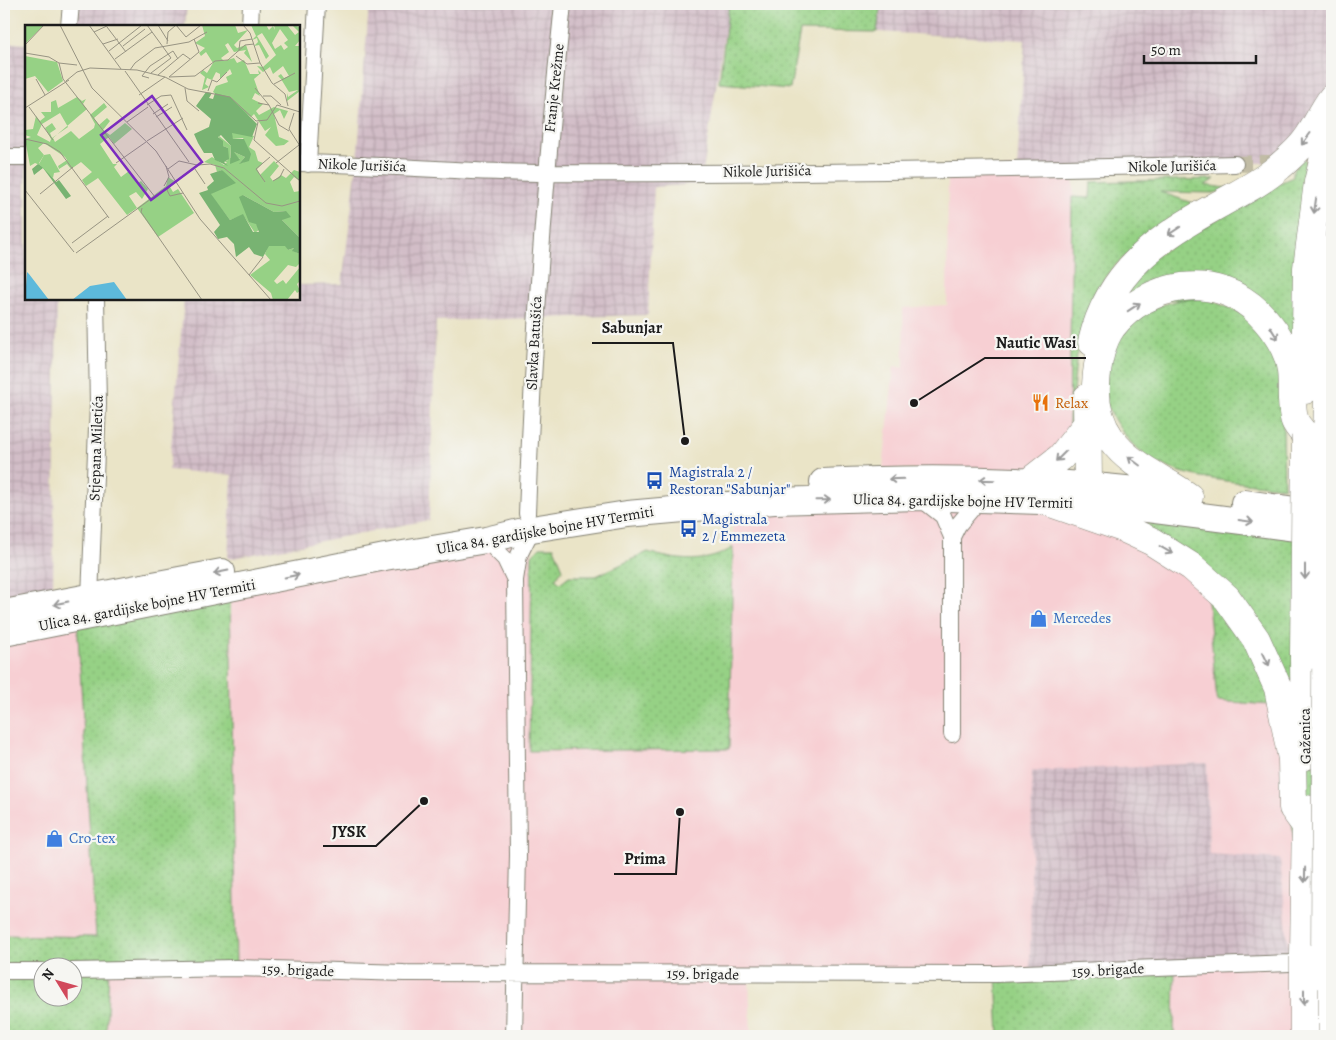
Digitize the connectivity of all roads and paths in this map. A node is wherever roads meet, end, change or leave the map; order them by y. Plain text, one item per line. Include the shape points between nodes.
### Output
1 (71, 4) edge
2 (251, 4) edge
3 (317, 4) edge
4 (563, 4) edge
5 (70, 25) edge
6 (250, 25) edge
7 (1332, 98) edge
8 (1332, 124) edge
9 (4, 157) edge
10 (25, 157) edge
11 (304, 164) edge
12 (1235, 164) tunnel mouth
13 (546, 173) junction
14 (1332, 249) edge
15 (96, 300) edge
16 (1087, 424) junction
17 (1316, 437) junction
18 (1029, 482) junction
19 (1094, 494) junction
20 (919, 497) junction
21 (1189, 497) junction
22 (979, 500) junction
23 (1048, 502) junction
24 (1332, 515) edge
25 (529, 522) junction
26 (1332, 533) edge
27 (952, 537) junction
28 (486, 540) junction
29 (515, 580) junction
30 (1330, 583) edge
31 (90, 597) junction
32 (4, 614) edge
33 (4, 632) edge
34 (952, 734) dead end
35 (1306, 826) junction
36 (1330, 965) edge
37 (82, 970) edge
38 (4, 971) edge
39 (32, 971) edge
40 (515, 972) junction
41 (514, 1036) edge
42 (1304, 1036) edge
43 (1326, 1036) edge

1 - 5 street
2 - 6 street
3 - 11 street
4 - 13 street, Franje Krežme
7 -> 16 highway via 1307,140 1279,167 1260,182 1182,225 1149,248 1123,275 1095,328 1088,372
8 -> 17 highway via 1318,182 1306,268
9 - 10 street
11 - 13 street, Nikole Jurišića
12 - 13 street, Nikole Jurišića
13 - 25 street, Slavka Batušića via 537,290
14 - 17 highway
15 - 31 street, Stjepana Miletića via 98,404
16 -> 18 highway via 1061,457
16 - 19 highway
21 -> 17 highway via 1130,460 1111,439 1101,421 1096,402 1100,352 1111,328 1129,310 1151,297 1169,289 1199,285 1213,287 1258,312 1286,351 1291,369 1295,420
17 - 30 highway, Gaženica, bridge
17 -> 35 highway, Gaženica, bridge
18 - 19 main road, Ulica 84. gardijske bojne HV Termiti
18 -> 25 main road, Ulica 84. gardijske bojne HV Termiti via 900,478 748,486 624,497
19 - 21 main road, Ulica 84. gardijske bojne HV Termiti
19 - 23 main road, Ulica 84. gardijske bojne HV Termiti
19 -> 26 main road, Ulica 84. gardijske bojne HV Termiti
20 - 22 main road, Ulica 84. gardijske bojne HV Termiti
25 -> 20 main road, Ulica 84. gardijske bojne HV Termiti via 774,501
20 - 27 street via 943,516
21 - 24 main road, Ulica 84. gardijske bojne HV Termiti
22 - 23 main road, Ulica 84. gardijske bojne HV Termiti
22 - 27 street
23 -> 35 highway via 1151,541 1206,578 1227,598 1256,638 1278,688 1292,759 1293,808
25 - 28 main road, Ulica 84. gardijske bojne HV Termiti
25 - 29 street
25 -> 31 main road, Ulica 84. gardijske bojne HV Termiti
27 - 34 street
28 - 29 street via 505,559
33 -> 28 main road, Ulica 84. gardijske bojne HV Termiti
29 - 40 street via 518,855
30 - 36 highway, Gaženica, bridge
31 -> 32 main road, Ulica 84. gardijske bojne HV Termiti
35 -> 42 highway, Gaženica, bridge
36 - 40 street, 159. brigade via 1290,963 1030,973 750,975
36 - 43 highway, Gaženica
37 - 40 street, 159. brigade via 236,968 404,973
38 - 39 street
40 - 41 street

